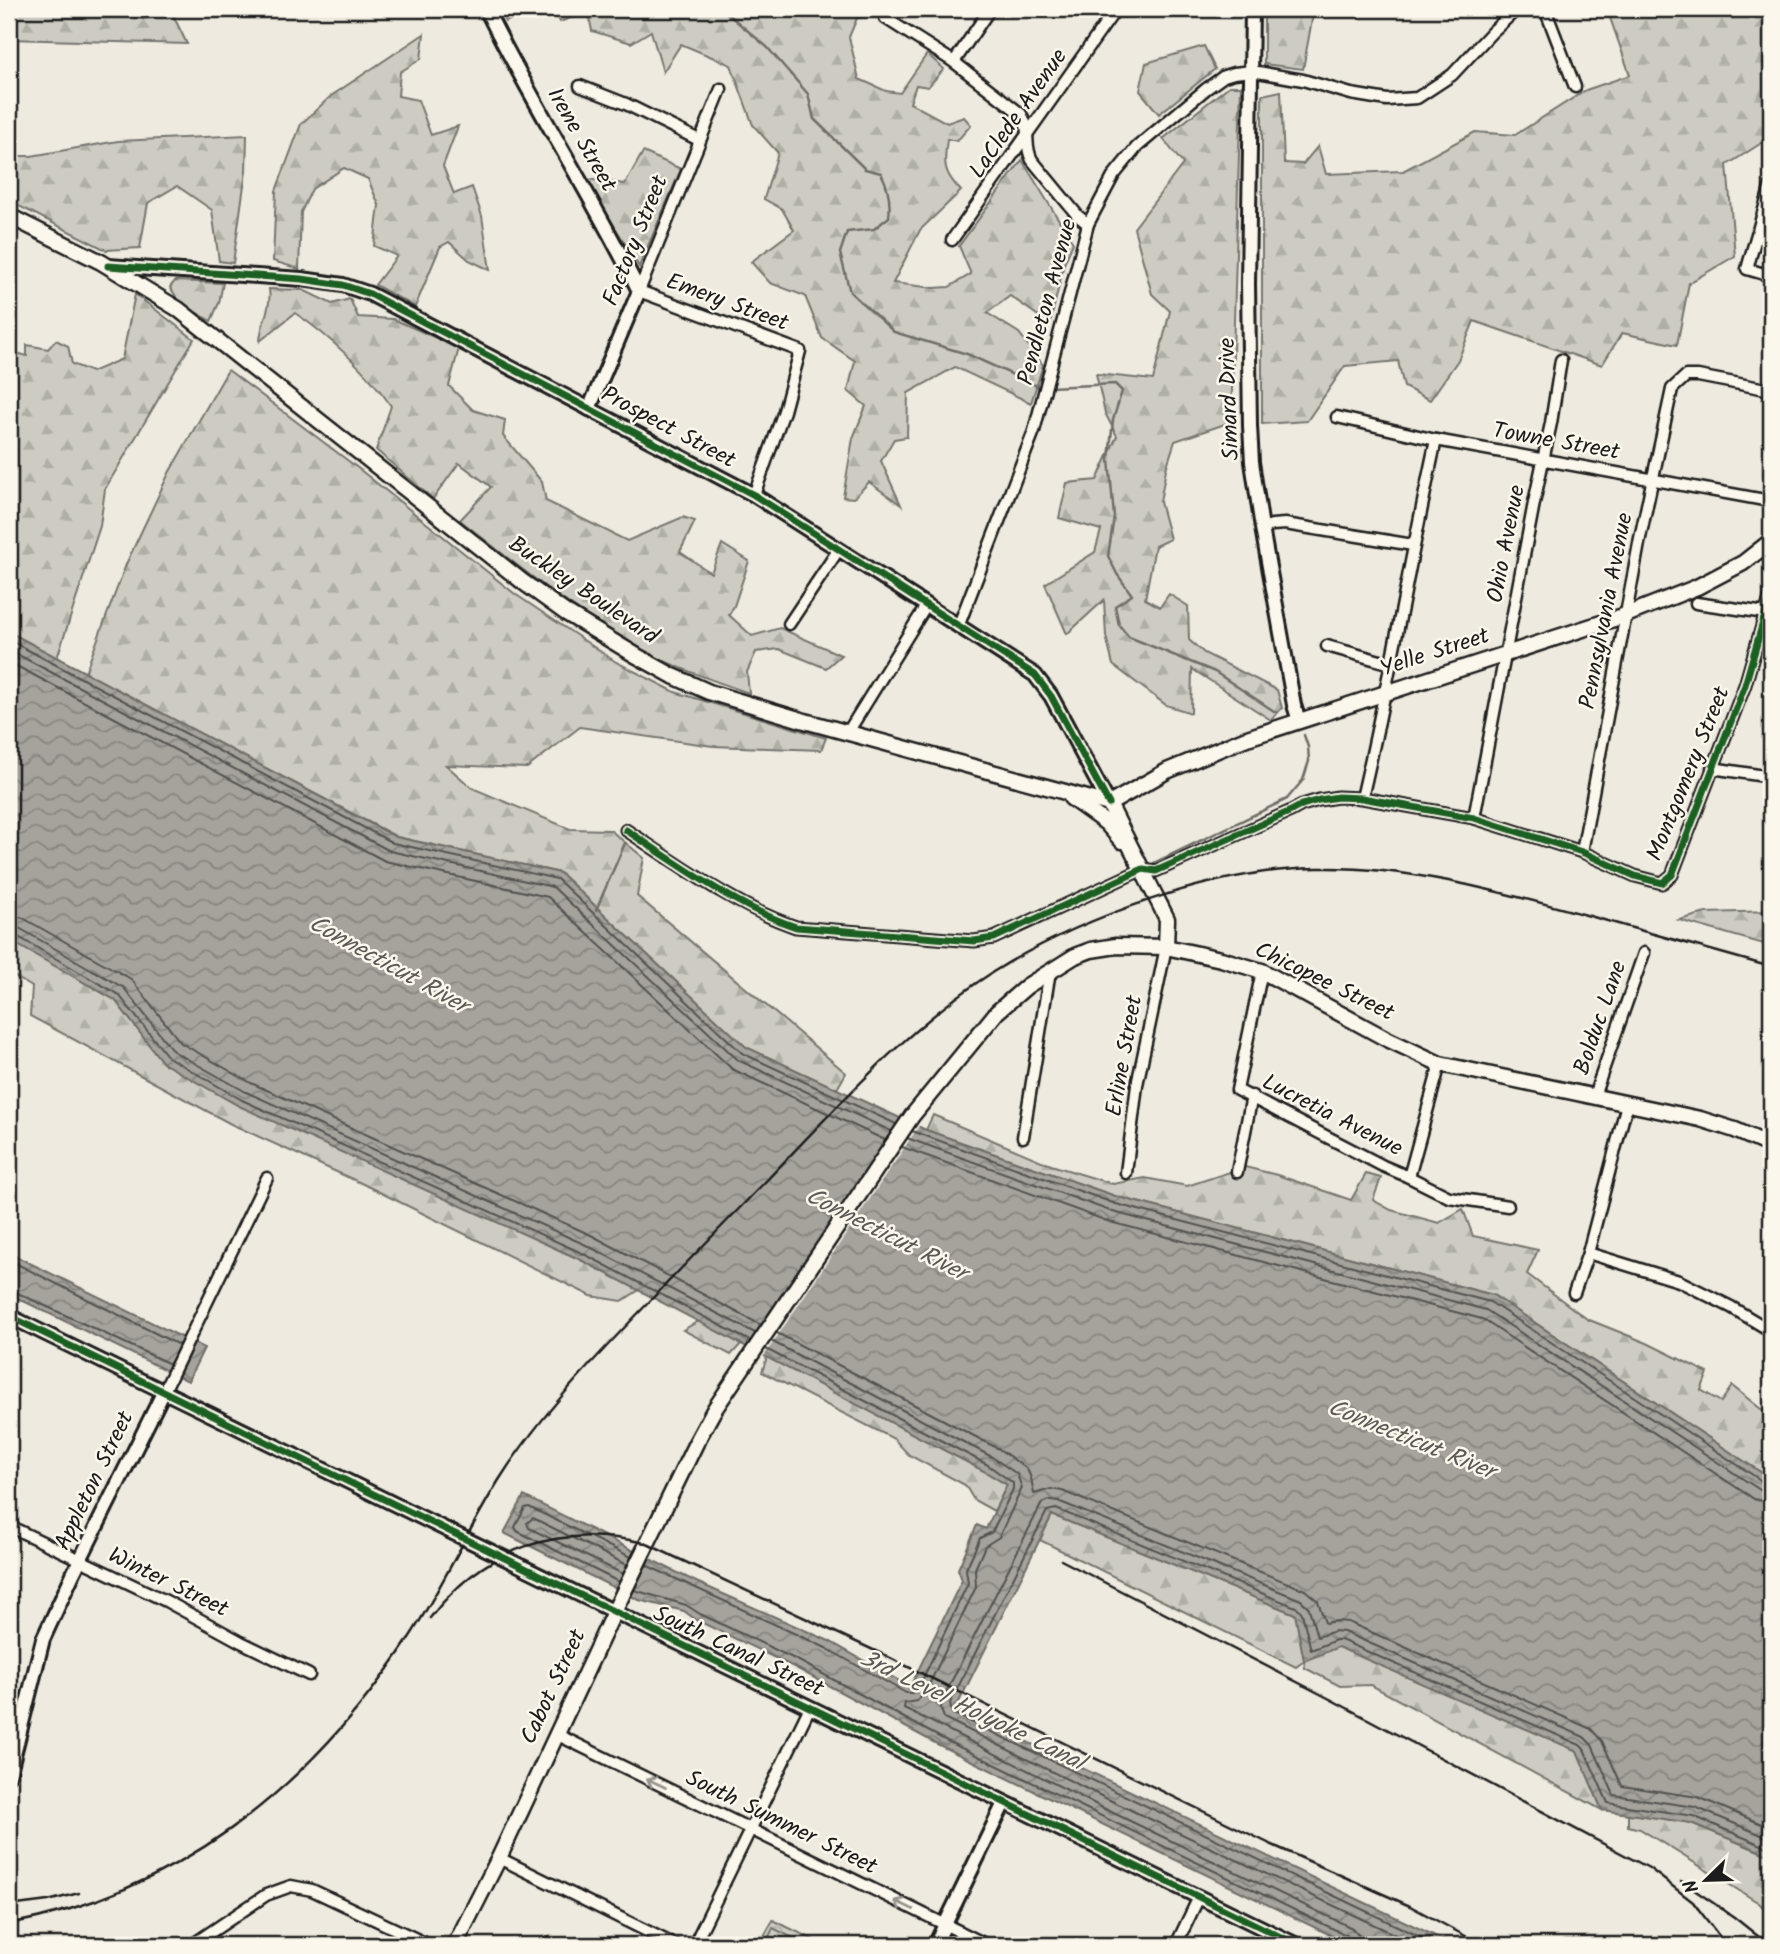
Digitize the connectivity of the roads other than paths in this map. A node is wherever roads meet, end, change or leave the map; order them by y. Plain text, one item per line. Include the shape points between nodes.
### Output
1 (486, 9) edge
2 (990, 9) edge
3 (1116, 9) edge
4 (1252, 9) edge
5 (1517, 9) edge
6 (1545, 9) edge
7 (886, 18) dead end
8 (954, 62) junction
9 (1252, 71) junction
10 (580, 86) dead end
11 (1575, 87) dead end
12 (721, 89) dead end
13 (1028, 135) junction
14 (699, 140) junction
15 (1771, 185) edge
16 (9, 216) edge
17 (1088, 224) junction
18 (952, 240) dead end
19 (108, 266) junction
20 (1771, 276) edge
21 (639, 291) junction
22 (1561, 360) dead end
23 (1771, 390) edge
24 (589, 408) junction
25 (1337, 417) dead end
26 (1436, 440) junction
27 (1543, 460) junction
28 (1652, 478) junction
29 (754, 495) junction
30 (1770, 500) edge
31 (1262, 528) junction
32 (1413, 545) junction
33 (839, 549) junction
34 (1769, 550) edge
35 (1771, 594) edge
36 (1696, 603) dead end
37 (926, 606) junction
38 (1766, 612) junction
39 (1626, 614) junction
40 (789, 624) dead end
41 (958, 626) junction
42 (1760, 637) junction
43 (1771, 638) edge
44 (1327, 646) dead end
45 (1506, 654) junction
46 (1391, 664) junction
47 (1384, 694) junction
48 (1299, 720) junction
49 (848, 732) junction
50 (1712, 768) junction
51 (1771, 777) edge
52 (1055, 788) junction
53 (1362, 798) junction
54 (1109, 804) junction
55 (1475, 818) junction
56 (626, 830) dead end
57 (1582, 852) junction
58 (1140, 862) junction
59 (1166, 947) junction
60 (1643, 953) dead end
61 (1050, 971) junction
62 (1262, 971) junction
63 (1440, 1064) junction
64 (1252, 1096) junction
65 (1594, 1096) junction
66 (1626, 1104) junction
67 (1023, 1137) dead end
68 (1771, 1146) edge
69 (1237, 1172) dead end
70 (1126, 1173) dead end
71 (1409, 1177) junction
72 (267, 1178) dead end
73 (1508, 1206) dead end
74 (830, 1238) joint
75 (1588, 1253) junction
76 (1574, 1293) dead end
77 (9, 1316) edge
78 (1771, 1331) edge
79 (165, 1388) junction
80 (9, 1526) edge
81 (79, 1561) junction
82 (616, 1608) junction
83 (309, 1675) dead end
84 (810, 1707) junction
85 (558, 1735) junction
86 (9, 1775) edge
87 (1004, 1803) junction
88 (750, 1830) junction
89 (499, 1858) junction
90 (1199, 1897) junction
91 (945, 1925) junction
92 (192, 1945) edge
93 (429, 1945) edge
94 (455, 1945) edge
95 (676, 1945) edge
96 (694, 1945) edge
97 (935, 1945) edge
98 (988, 1945) edge
99 (1176, 1945) edge
100 (1297, 1945) edge

1 - 21 street, Irene Street
2 - 8 street
3 - 13 street, LaClede Avenue
4 - 9 street
5 - 9 street via 1452,75 1417,98 1387,100
6 - 11 street
7 - 8 street
8 - 13 street via 1021,114
9 - 17 street, Pendleton Avenue via 1224,76 1137,147 1114,175
9 - 31 street, Simard Drive via 1247,384
10 - 14 street
12 - 14 street, Factory Street
13 - 17 street via 1032,160
13 - 18 street, LaClede Avenue
14 - 21 street, Factory Street
15 - 20 street via 1747,269
16 - 19 main road, Prospect Street
17 - 41 street, Pendleton Avenue via 1034,431
19 - 24 street, Prospect Street via 343,285 401,309
19 - 49 main road, Buckley Boulevard via 221,341 566,613 673,677 747,705
21 - 24 street, Factory Street
21 - 29 street, Emery Street via 800,351
22 - 27 street, Ohio Avenue
23 - 28 street, Pennsylvania Avenue via 1698,376 1679,381 1668,402
24 - 29 street, Prospect Street
25 - 26 street, Towne Street
26 - 27 street, Towne Street
26 - 32 street
27 - 28 street, Towne Street
27 - 45 street, Ohio Avenue
28 - 30 street, Towne Street
28 - 39 street, Pennsylvania Avenue
29 - 33 street, Prospect Street
31 - 32 street via 1285,524
31 - 48 street, Simard Drive
32 - 46 street
33 - 37 street, Prospect Street
33 - 40 street
34 - 39 main road, Yelle Street via 1697,587
35 - 38 street, Montgomery Street
36 - 38 street
37 - 41 street, Prospect Street
37 - 49 street
38 - 42 street, Montgomery Street
39 - 45 main road, Yelle Street
39 - 57 street, Pennsylvania Avenue
41 - 54 street, Prospect Street via 1044,683
42 - 43 street
42 - 50 street, Montgomery Street
44 - 46 street
45 - 47 main road, Yelle Street
45 - 55 street, Ohio Avenue
46 - 47 street
47 - 48 main road, Yelle Street
47 - 53 street
48 - 54 main road, Yelle Street via 1177,766
49 - 52 main road, Buckley Boulevard
50 - 51 street
50 - 57 street, Montgomery Street via 1667,880 1655,883
52 - 54 main road, Buckley Boulevard
52 - 58 main road via 1106,823
53 - 55 street, Montgomery Street
53 - 58 street, Montgomery Street via 1338,797 1302,805 1156,871
54 - 58 main road, Prospect Street
55 - 57 street, Montgomery Street
56 - 58 street, Montgomery Street via 773,920 796,927 974,941 994,938
58 - 59 main road, Prospect Street via 1167,919
59 - 61 main road, Chicopee Street via 1091,950
59 - 62 main road, Chicopee Street
59 - 70 street, Erline Street via 1137,1085
60 - 65 street, Bolduc Lane
61 - 67 street
61 - 74 main road, Chicopee Street via 997,1012 912,1116
62 - 63 main road, Chicopee Street
62 - 64 street, Lucretia Avenue via 1237,1090
63 - 65 main road, Chicopee Street
63 - 71 street
64 - 69 street
64 - 71 street, Lucretia Avenue
65 - 66 main road, Chicopee Street
66 - 68 main road, Chicopee Street via 1711,1122
66 - 75 street
71 - 73 street, Lucretia Avenue via 1449,1197
72 - 79 street, Appleton Street
74 - 82 main road, Cabot Street via 714,1410
75 - 76 street
75 - 78 street via 1679,1281
77 - 79 street, South Canal Street
79 - 81 street, Appleton Street
79 - 82 street, South Canal Street
80 - 81 street, Winter Street
81 - 83 street, Winter Street
81 - 86 street, Appleton Street via 43,1639
82 - 84 street, South Canal Street
82 - 85 main road, Cabot Street
84 - 87 street, South Canal Street
84 - 88 street
88 -> 85 street, South Summer Street
85 - 89 main road, Cabot Street
87 - 90 street, South Canal Street
87 - 91 street
91 -> 88 street, South Summer Street
88 - 96 street
89 - 94 main road, Cabot Street
89 - 95 street
90 - 99 street
90 - 100 street, South Canal Street
91 - 97 street
91 - 98 street, South Summer Street
92 - 93 street via 266,1895 291,1886 312,1890

